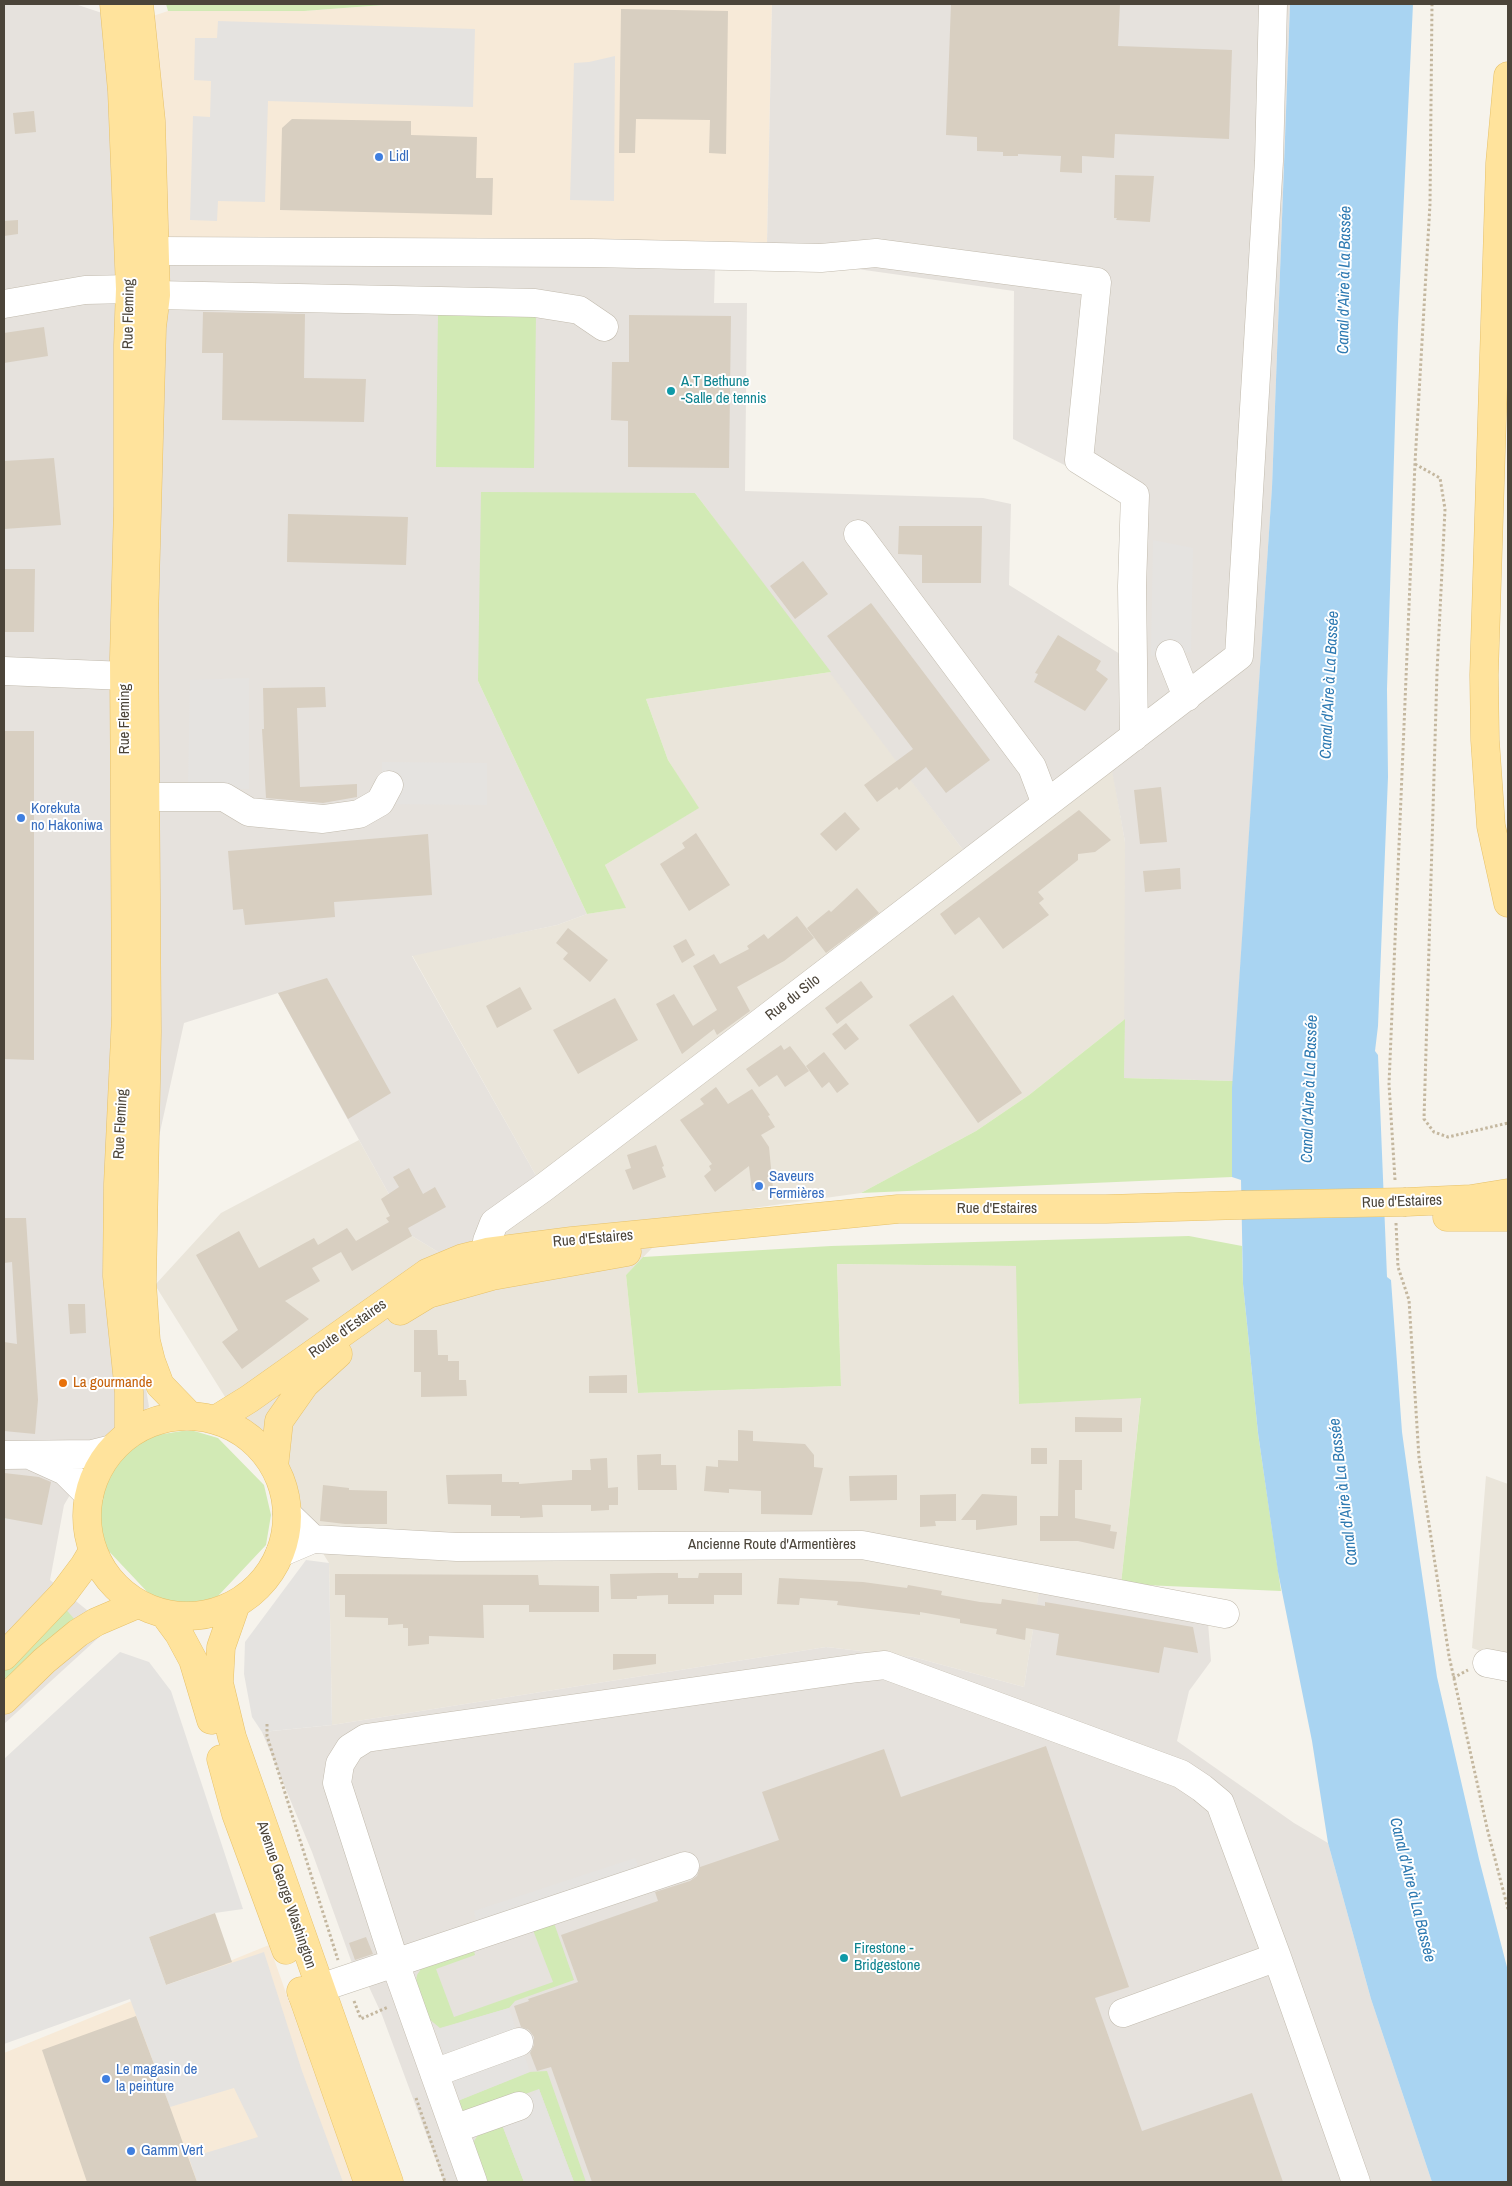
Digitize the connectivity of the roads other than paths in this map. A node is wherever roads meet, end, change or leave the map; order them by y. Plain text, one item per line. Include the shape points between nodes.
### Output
1 (114, 4) edge
2 (139, 4) edge
3 (1273, 4) edge
4 (1508, 76) edge
5 (155, 251) junction
6 (143, 292) junction
7 (4, 304) edge
8 (604, 327) dead end
9 (858, 534) dead end
10 (1170, 654) dead end
11 (4, 671) edge
12 (126, 676) junction
13 (1187, 697) junction
14 (1134, 737) junction
15 (389, 785) dead end
16 (146, 797) junction
17 (1046, 804) junction
18 (1508, 903) edge
19 (1508, 1193) edge
20 (1407, 1209) junction
21 (1508, 1217) edge
22 (490, 1264) junction
23 (202, 1418) junction
24 (120, 1442) junction
25 (4, 1455) edge
26 (33, 1456) junction
27 (274, 1467) junction
28 (90, 1495) junction
29 (287, 1514) junction
30 (316, 1539) junction
31 (93, 1551) junction
32 (280, 1553) junction
33 (138, 1604) junction
34 (236, 1604) junction
35 (1225, 1614) dead end
36 (165, 1615) junction
37 (4, 1656) edge
38 (4, 1700) edge
39 (685, 1866) dead end
40 (1277, 1956) junction
41 (395, 1963) junction
42 (310, 1991) junction
43 (1123, 2013) dead end
44 (519, 2042) dead end
45 (434, 2073) junction
46 (518, 2106) dead end
47 (454, 2128) junction
48 (368, 2182) edge
49 (389, 2182) edge
50 (473, 2182) edge
51 (1356, 2182) edge

1 - 6 main road, Rue Fleming
2 - 5 main road, Rue Fleming via 151,121
3 - 13 street, Rue du Silo via 1269,160 1239,656
4 - 18 main road via 1500,163 1484,675 1491,826
5 - 6 main road, Rue Fleming
5 - 14 street via 592,253 821,258 876,253 1097,282 1078,460 1135,494 1132,586
6 - 7 street via 85,290
6 - 8 street via 534,303 578,310
6 - 12 main road, Rue Fleming via 128,345
6 - 16 main road, Rue Fleming via 152,328 144,620
9 - 17 street via 1032,767
10 - 13 street
11 - 12 street
12 - 24 main road, Rue Fleming via 126,1016 117,1276 129,1392
13 - 14 street, Rue du Silo
14 - 17 street, Rue du Silo
15 - 16 street via 380,802 359,814 323,819 249,812 224,797
16 - 23 main road, Rue Fleming via 147,1032 142,1283 146,1342 160,1385
17 - 22 street, Rue du Silo via 494,1223 488,1242
19 - 20 main road, Rue d'Estaires
20 - 21 main road via 1467,1217
20 - 22 main road via 896,1226
22 - 23 main road, Route d'Estaires via 463,1258 427,1273 249,1399
22 - 27 main road, Route d'Estaires via 428,1294 353,1340 305,1384 279,1421
23 - 24 main road via 161,1420 148,1424
23 - 27 main road, Rue Fleming via 232,1428 248,1438
24 - 26 street via 92,1454
24 - 28 main road via 93,1481
25 - 26 street
26 - 28 street via 65,1471
27 - 29 main road
28 - 31 main road via 87,1525
29 - 30 street
29 - 32 main road
30 - 32 street, Ancienne Route d'Armentières
30 - 35 street, Ancienne Route d'Armentières via 457,1546 862,1545
31 - 33 main road via 103,1572
31 - 37 main road via 63,1594
32 - 34 main road via 259,1585
33 - 36 main road
33 - 38 main road via 78,1633
34 - 36 main road via 195,1616
34 - 42 main road, Avenue George Washington via 222,1647 219,1683 232,1737
36 - 42 main road, Avenue George Washington via 193,1660 236,1814
39 - 41 street
40 - 41 street via 1220,1803 1202,1788 1181,1774 885,1666 366,1738 350,1748 340,1764 337,1783
40 - 43 street
40 - 51 street
41 - 42 street
41 - 45 street
42 - 48 main road, Avenue George Washington
42 - 49 main road, Avenue George Washington
44 - 45 street
45 - 47 street
46 - 47 street
47 - 50 street

